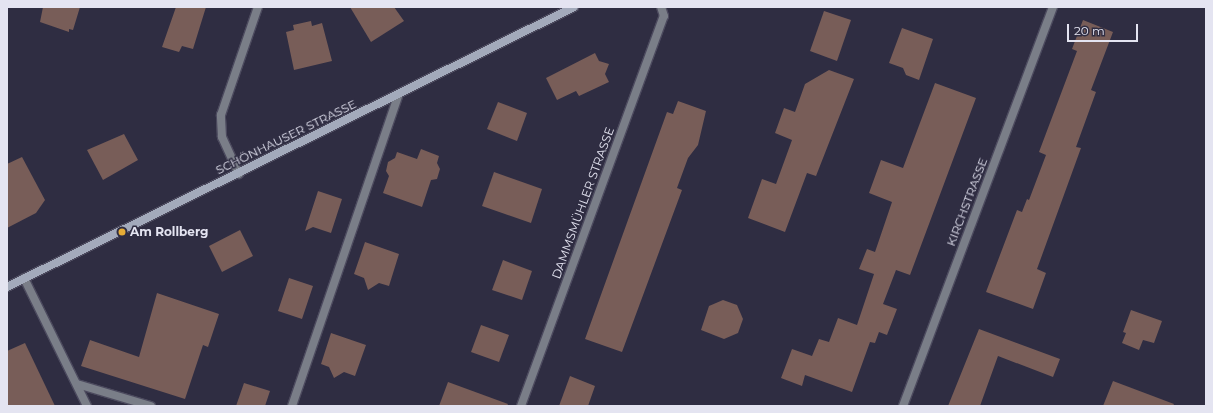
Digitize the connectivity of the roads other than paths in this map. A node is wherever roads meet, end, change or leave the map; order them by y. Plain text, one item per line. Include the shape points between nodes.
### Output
1 (258, 7) edge
2 (574, 7) edge
3 (661, 7) edge
4 (1053, 7) edge
5 (398, 96) junction
6 (239, 174) junction
7 (24, 278) junction
8 (7, 287) edge
9 (77, 384) junction
10 (88, 406) edge
11 (151, 406) edge
12 (292, 406) edge
13 (521, 406) edge
14 (903, 406) edge

1 - 6 street via 221,115 222,137
2 - 5 street, SCHÖNHAUSER STRASSE
3 - 13 street, DAMMSMÜHLER STRASSE via 664,16
4 - 14 street, KIRCHSTRASSE
5 - 6 street, SCHÖNHAUSER STRASSE
5 - 12 street
6 - 7 street, SCHÖNHAUSER STRASSE
7 - 8 street, SCHÖNHAUSER STRASSE
7 - 9 street
9 - 10 street
9 - 11 street

